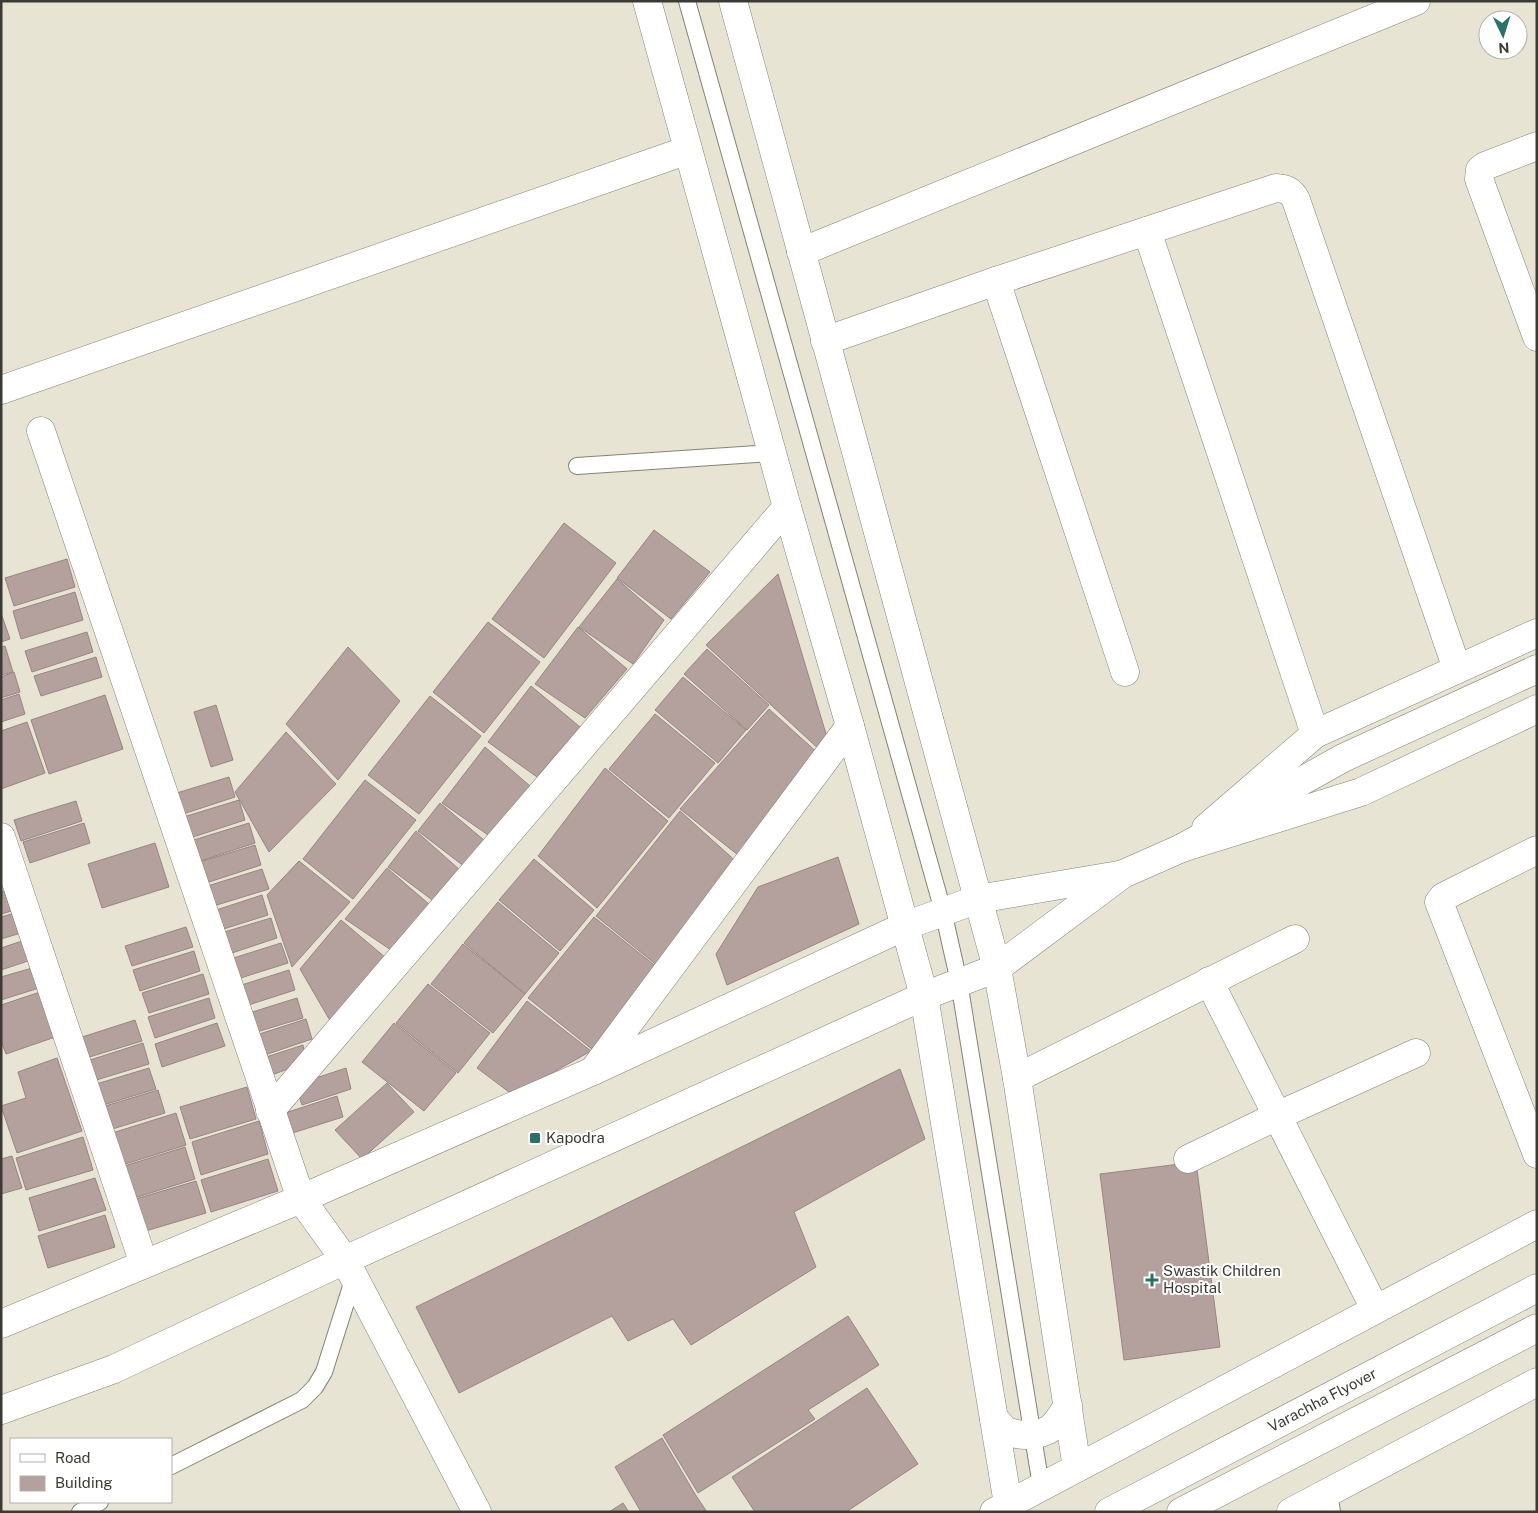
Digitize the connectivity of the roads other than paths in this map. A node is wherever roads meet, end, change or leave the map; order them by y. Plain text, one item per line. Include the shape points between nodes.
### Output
1 (647, 1) edge
2 (687, 1) edge
3 (733, 1) edge
4 (1416, 1) edge
5 (1537, 146) edge
6 (688, 150) junction
7 (1147, 231) junction
8 (801, 252) junction
9 (996, 281) junction
10 (1535, 328) edge
11 (825, 341) junction
12 (1, 390) edge
13 (41, 430) dead end
14 (773, 453) junction
15 (577, 466) dead end
16 (787, 507) junction
17 (1537, 633) edge
18 (1458, 669) junction
19 (1537, 669) edge
20 (1125, 672) dead end
21 (1537, 710) edge
22 (850, 726) junction
23 (1315, 734) junction
24 (1, 836) edge
25 (1182, 848) junction
26 (1537, 850) edge
27 (1123, 874) junction
28 (978, 899) junction
29 (943, 911) junction
30 (905, 926) junction
31 (1296, 939) dead end
32 (997, 968) junction
33 (1209, 981) junction
34 (959, 982) junction
35 (924, 996) junction
36 (1416, 1053) dead end
37 (593, 1071) junction
38 (1017, 1078) junction
39 (270, 1111) junction
40 (1277, 1116) junction
41 (1537, 1154) edge
42 (1188, 1159) dead end
43 (301, 1199) junction
44 (1537, 1224) edge
45 (144, 1264) junction
46 (349, 1268) junction
47 (1537, 1288) edge
48 (1375, 1309) junction
49 (1, 1324) edge
50 (1537, 1328) edge
51 (1537, 1382) edge
52 (1068, 1405) junction
53 (1, 1410) edge
54 (994, 1418) junction
55 (1033, 1435) junction
56 (172, 1465) edge
57 (1077, 1468) junction
58 (1041, 1486) junction
59 (1330, 1502) edge
60 (98, 1503) edge
61 (1001, 1508) edge
62 (80, 1512) edge
63 (477, 1512) edge
64 (1109, 1512) edge
65 (1181, 1512) edge
66 (1291, 1512) edge

1 - 6 street
2 - 29 lane
3 - 8 street
4 - 8 street
5 - 10 street via 1485,166 1480,170 1479,179
6 - 12 street
6 - 14 street
7 - 9 street
7 - 18 street via 1276,188 1292,192
7 - 23 street
8 - 11 street
9 - 11 street
9 - 20 street
11 - 28 street
13 - 39 street
14 - 15 lane
14 - 16 street
16 - 22 street
16 - 39 street
17 - 18 street
18 - 23 street
19 - 25 street via 1343,758
21 - 25 street via 1361,792
22 - 30 street
22 - 37 street
23 - 25 street
24 - 45 street
25 - 27 street
26 - 41 street via 1443,896 1439,902
27 - 28 street
27 - 32 street
28 - 29 street
28 - 32 street
29 - 30 street
29 - 34 lane
30 - 35 street
30 - 37 street
31 - 33 street
32 - 34 street
32 - 38 street
33 - 38 street
33 - 40 street
34 - 35 street
34 - 55 lane
35 - 46 street
35 - 54 street
36 - 40 street
37 - 43 street
38 - 52 street
39 - 43 street
40 - 42 street
40 - 48 street
43 - 45 street
43 - 46 street
44 - 48 street
45 - 49 street
46 - 53 street via 114,1369
46 - 56 lane via 324,1372 315,1386 302,1400
46 - 63 street
47 - 64 street, Varachha Flyover
48 - 57 street
50 - 65 street
51 - 59 street
52 - 55 street via 1049,1429
52 - 57 street
54 - 55 street via 1005,1429 1018,1435
54 - 61 street
55 - 58 lane
57 - 58 street
58 - 61 street
59 - 66 street
60 - 62 lane

